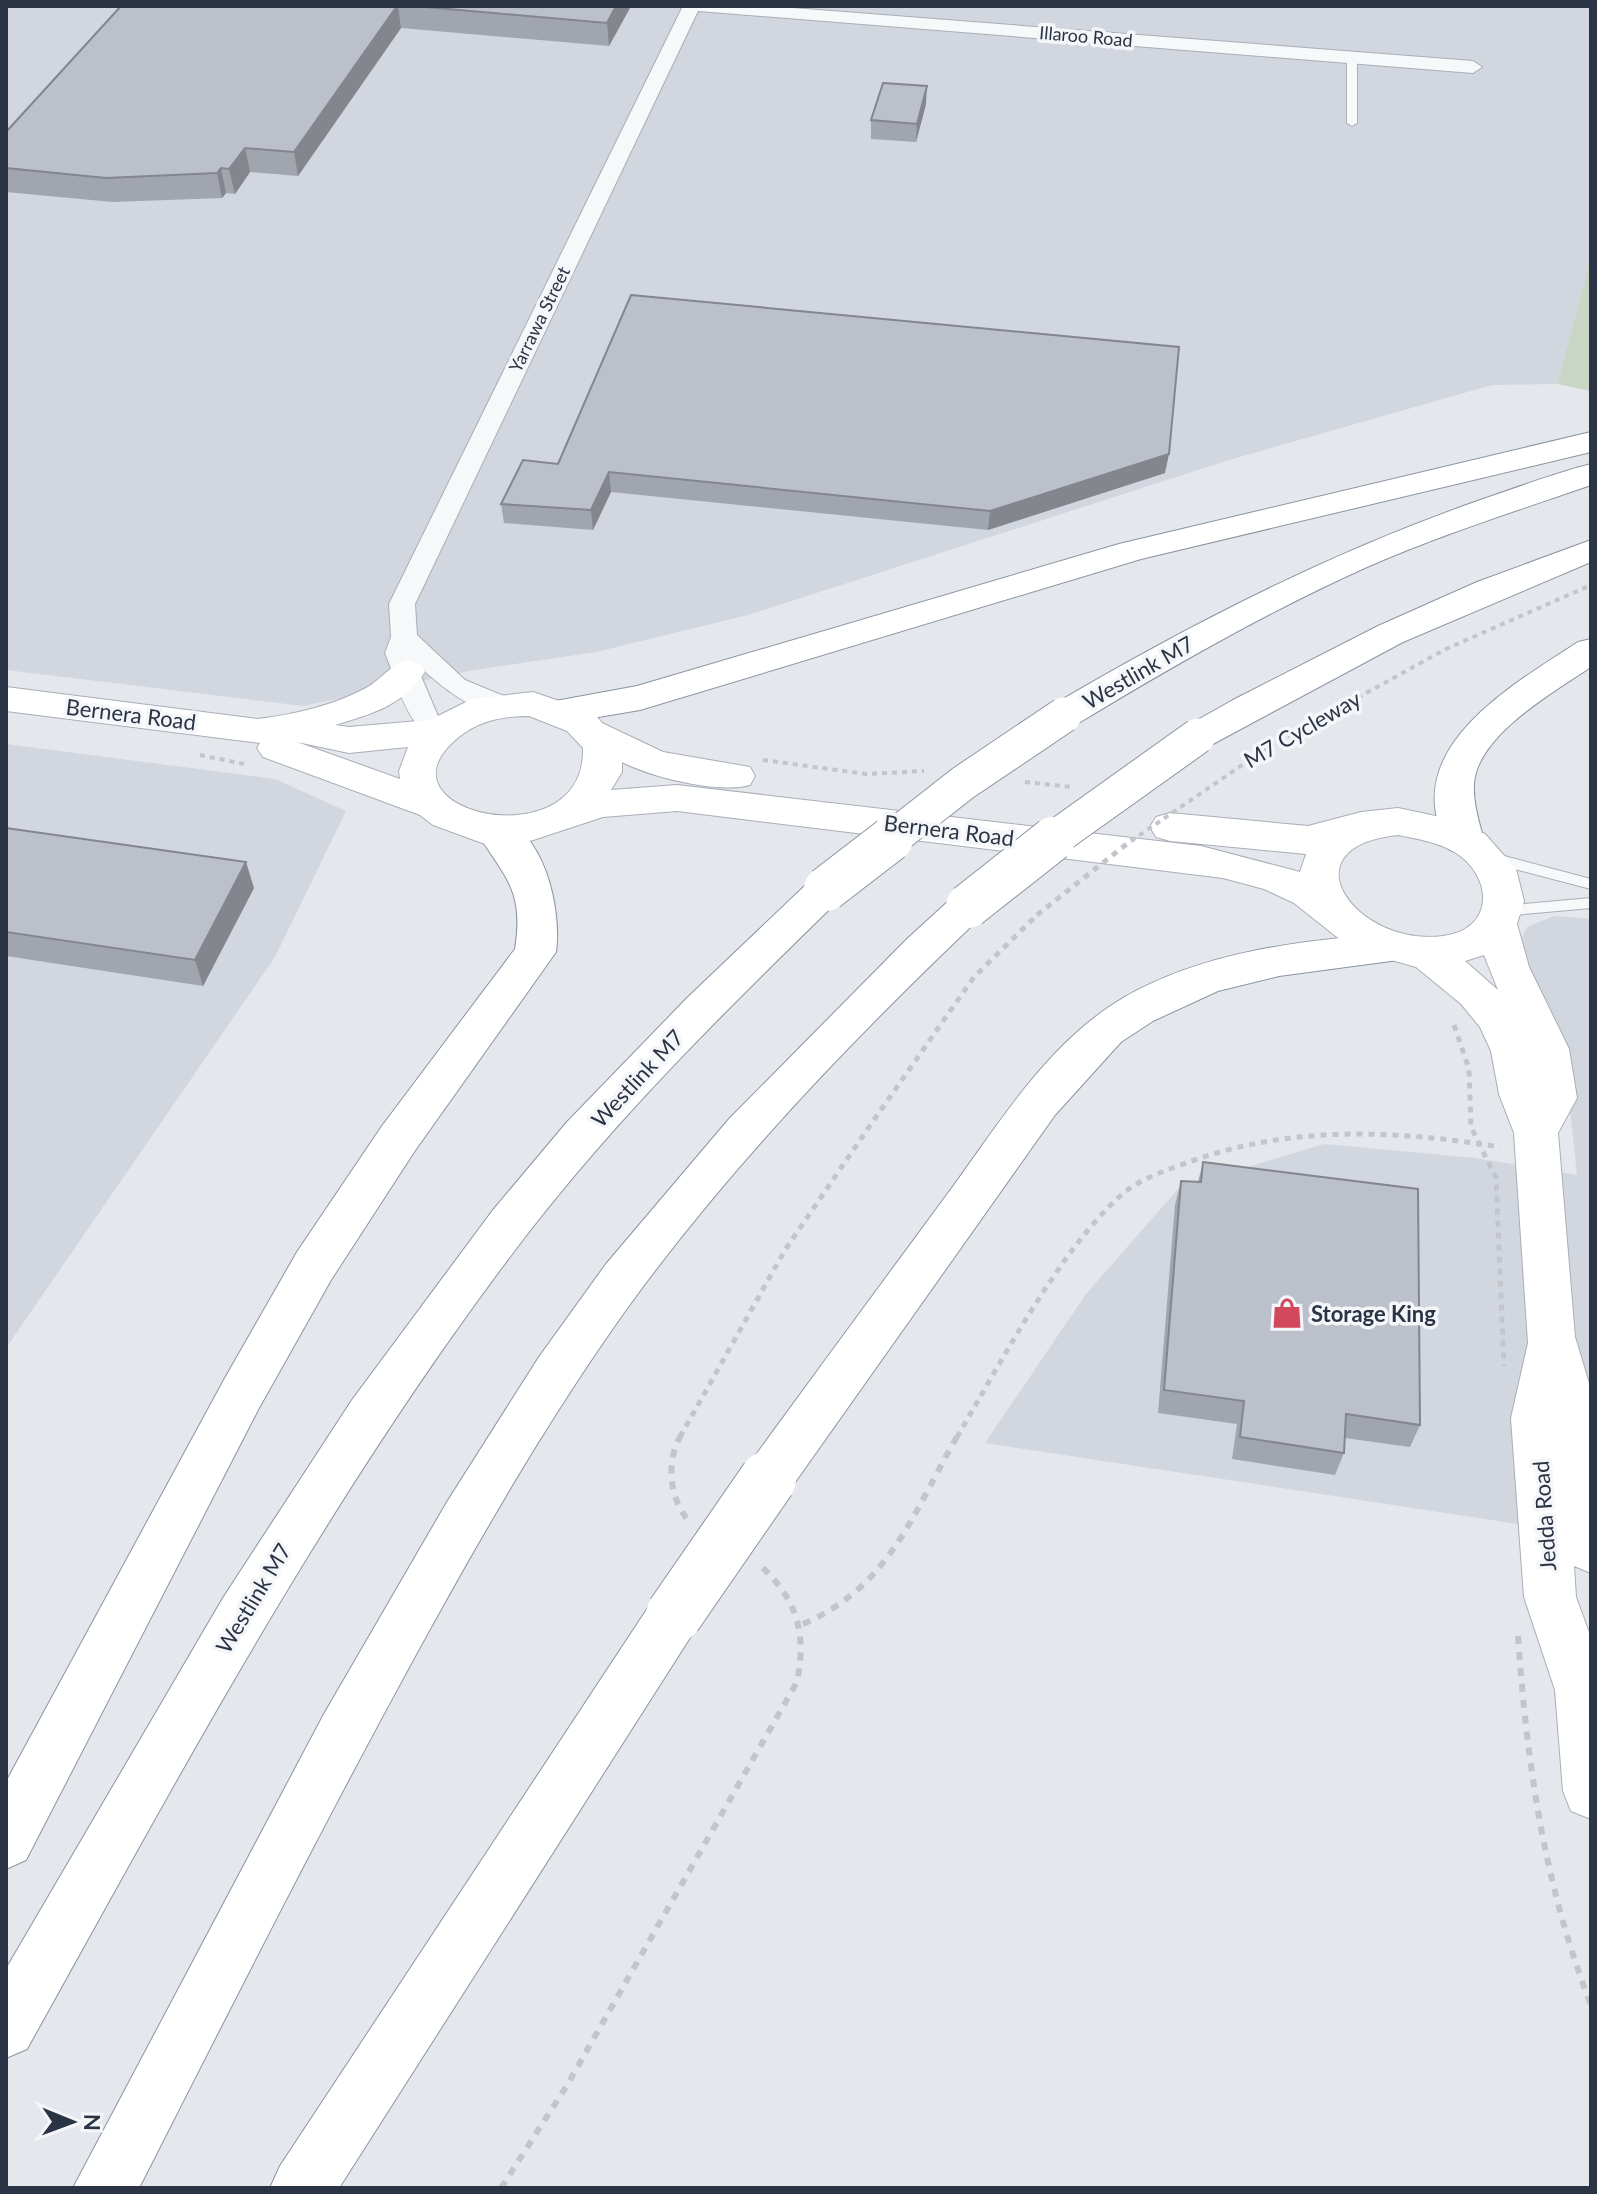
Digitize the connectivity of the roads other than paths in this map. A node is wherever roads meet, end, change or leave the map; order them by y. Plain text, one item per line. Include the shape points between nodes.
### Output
1 (692, 6) edge
2 (699, 6) edge
3 (1352, 57) junction
4 (1473, 67) dead end
5 (1352, 123) dead end
6 (1588, 453) edge
7 (1591, 550) edge
8 (1591, 650) edge
9 (406, 654) junction
10 (6, 699) edge
11 (501, 705) junction
12 (563, 711) junction
13 (440, 731) junction
14 (595, 733) junction
15 (267, 742) junction
16 (433, 805) junction
17 (565, 815) junction
18 (495, 829) junction
19 (1349, 830) junction
20 (1474, 848) junction
21 (1591, 884) edge
22 (1591, 903) edge
23 (1326, 904) junction
24 (1500, 918) junction
25 (1409, 950) junction
26 (1536, 1133) junction
27 (1551, 1337) junction
28 (1591, 1549) edge
29 (1586, 1665) edge
30 (1591, 1791) edge
31 (6, 1840) edge
32 (6, 2028) edge
33 (105, 2188) edge
34 (302, 2188) edge

1 - 9 street, Yarrawa Street via 408,590 402,604
2 - 3 street, Illaroo Road
3 - 4 street, Illaroo Road
3 - 5 lane
6 - 12 main road via 1131,551 640,698
6 - 32 main road, Westlink M7, bridge via 1462,518 1258,605 1064,715 963,783 826,889 705,1005 510,1221 423,1335 302,1515
7 - 33 main road, bridge via 1431,612 1311,671 1198,736 1087,812 968,906 786,1084 674,1213 489,1477 330,1759
8 - 20 main road via 1497,717 1460,760 1454,782
9 - 11 street via 456,686
9 - 13 street, Yarrawa Street via 427,721
9 - 15 main road via 390,692
10 - 15 main road, Bernera Road
11 - 12 main road via 533,704
11 - 13 main road via 458,718
12 - 14 main road
13 - 15 main road, Bernera Road
13 - 16 main road via 421,755 418,768
14 - 17 main road via 604,749 599,785
14 - 19 main road, Bernera Road via 654,763 754,778 1256,838 1308,840
15 - 16 main road, Bernera Road
16 - 18 main road via 449,817
17 - 18 main road via 543,824
17 - 23 main road, Bernera Road via 602,804 677,798 1250,870
18 - 31 main road via 513,849 538,897 535,952 398,1139 314,1266
19 - 20 main road via 1405,821
19 - 23 main road via 1329,843 1318,861 1317,883
20 - 21 lane
20 - 24 main road via 1502,883
22 - 24 lane
23 - 25 main road via 1353,930
24 - 25 main road via 1485,937 1468,946
24 - 26 main road via 1508,967 1547,1049 1555,1098
25 - 26 main road, Jedda Road via 1476,993 1497,1018 1513,1051
25 - 34 main road, bridge via 1300,956 1222,973 1182,988 1107,1031 1076,1059 1039,1103 674,1615
26 - 27 main road, Jedda Road
27 - 28 main road, Jedda Road via 1574,1416
27 - 29 main road, Jedda Road via 1536,1418 1550,1597
29 - 30 main road, Jedda Road

